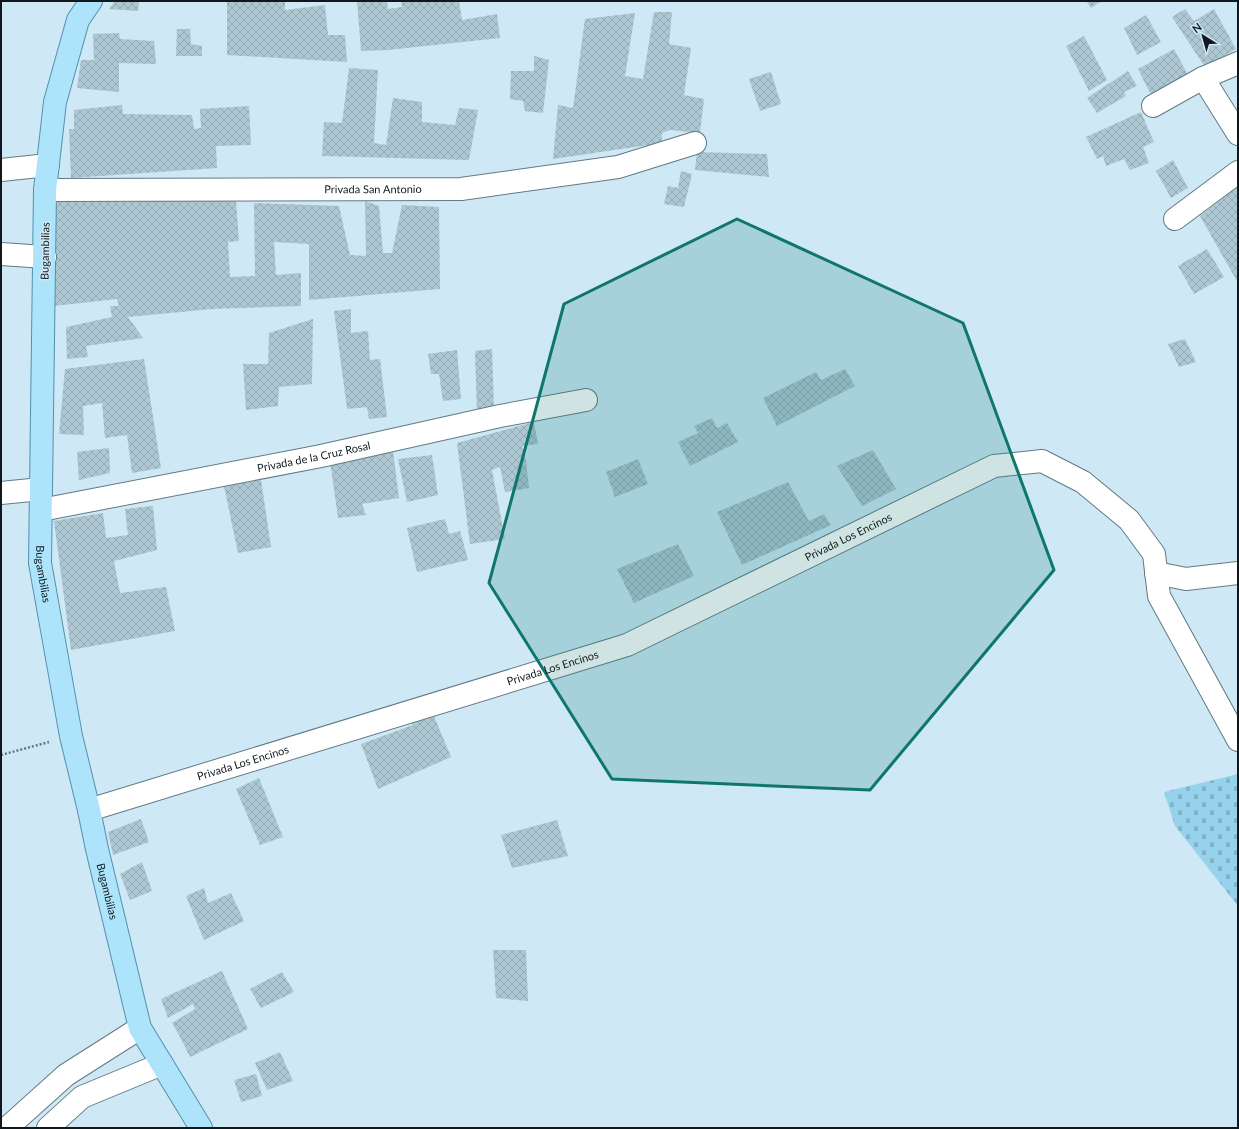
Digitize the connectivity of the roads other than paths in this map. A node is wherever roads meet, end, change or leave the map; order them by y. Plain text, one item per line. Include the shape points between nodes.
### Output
1 (91, 1) edge
2 (1238, 63) edge
3 (1204, 78) junction
4 (1153, 106) dead end
5 (1238, 134) edge
6 (695, 143) dead end
7 (48, 165) junction
8 (1, 170) edge
9 (1238, 172) edge
10 (45, 190) junction
11 (1175, 219) dead end
12 (1, 254) edge
13 (45, 258) junction
14 (586, 400) dead end
15 (1, 493) edge
16 (41, 500) junction
17 (1156, 573) junction
18 (1238, 573) edge
19 (1238, 740) edge
20 (89, 810) junction
21 (140, 1028) junction
22 (162, 1064) junction
23 (7, 1128) edge
24 (48, 1128) edge
25 (201, 1128) edge

1 - 7 main road, Bugambilias via 78,20 55,102
2 - 3 street
3 - 4 street
3 - 5 street
6 - 10 street, Privada San Antonio via 618,167 461,189
7 - 8 street
7 - 10 main road, Bugambilias
9 - 11 street
10 - 13 main road, Bugambilias
12 - 13 street
13 - 16 main road, Bugambilias
14 - 16 street, Privada de la Cruz Rosal via 500,416 321,456
15 - 16 street, Privada de la Cruz Rosal
16 - 20 main road, Bugambilias via 40,563 71,736
17 - 18 street via 1186,579
17 - 19 street via 1159,596
17 - 20 street, Privada Los Encinos via 1154,554 1128,520 1082,482 1042,461 994,466 627,645
20 - 21 main road, Bugambilias
21 - 22 main road, Bugambilias
21 - 23 street via 66,1075
22 - 24 street via 82,1097
22 - 25 main road, Bugambilias

